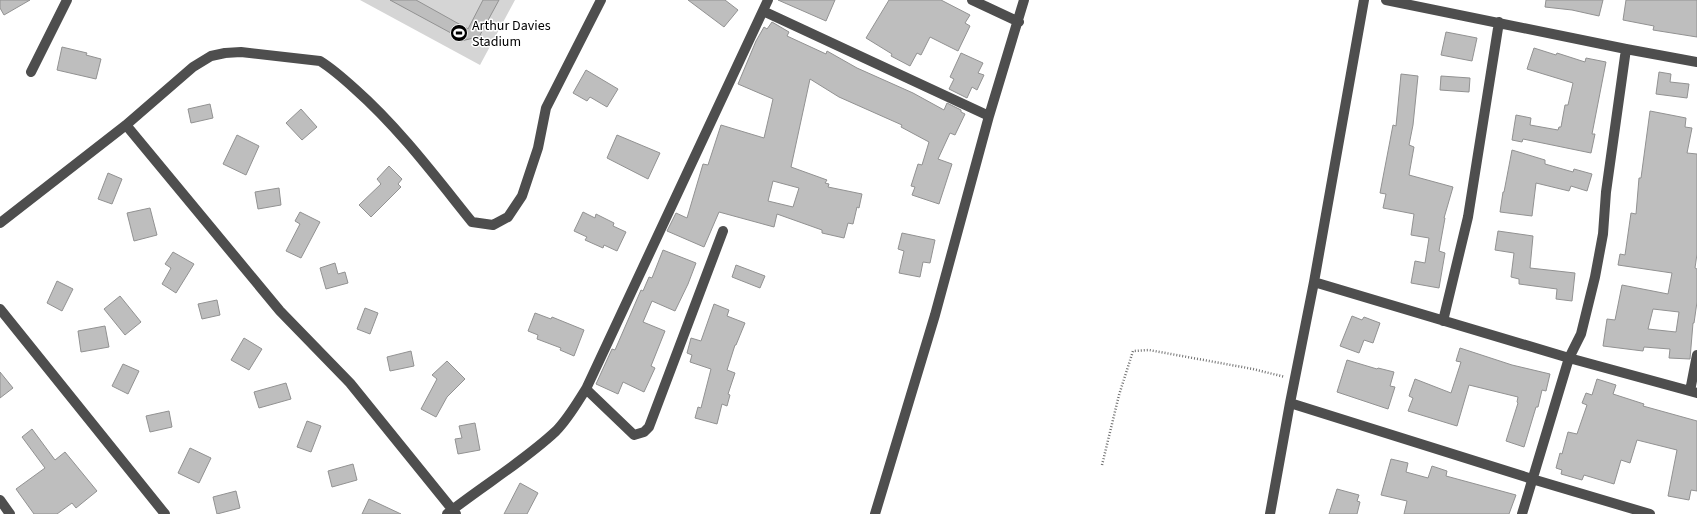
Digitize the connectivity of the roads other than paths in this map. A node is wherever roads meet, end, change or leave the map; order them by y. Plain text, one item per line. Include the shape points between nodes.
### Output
1 (67, 0) edge
2 (601, 0) edge
3 (768, 0) edge
4 (972, 0) edge
5 (1024, 0) edge
6 (1364, 0) edge
7 (1386, 0) edge
8 (763, 11) junction
9 (1019, 22) junction
10 (1499, 22) junction
11 (1626, 49) junction
12 (1697, 62) edge
13 (31, 72) dead end
14 (989, 116) junction
15 (126, 125) junction
16 (0, 223) edge
17 (723, 231) dead end
18 (1314, 282) junction
19 (0, 309) edge
20 (1443, 321) junction
21 (1697, 355) edge
22 (1569, 358) junction
23 (586, 389) junction
24 (1693, 392) edge
25 (1290, 403) junction
26 (1532, 479) junction
27 (0, 500) edge
28 (452, 512) edge
29 (10, 514) edge
30 (165, 514) edge
31 (874, 514) edge
32 (1270, 514) edge
33 (1522, 514) edge
34 (1650, 514) edge

1 - 13 street
2 - 15 street via 546,108 538,148 522,196 508,216 493,226 472,222 422,159 371,103 320,61 241,52 212,56 193,67
3 - 8 street
4 - 9 street
5 - 9 street
6 - 18 street
7 - 10 street
8 - 14 street
8 - 23 street
9 - 14 street
10 - 11 street
10 - 20 street via 1468,217
11 - 12 street
11 - 22 street via 1607,184 1603,234 1581,334
14 - 31 street via 933,323
15 - 16 street
15 - 28 street via 280,311 350,383
17 - 23 street via 649,427 644,432 634,435
18 - 20 street
18 - 25 street
19 - 30 street
20 - 22 street
21 - 24 street
22 - 24 street
22 - 26 street
23 - 28 street via 568,417 556,430
25 - 26 street
25 - 32 street
26 - 33 street
26 - 34 street
27 - 29 street

